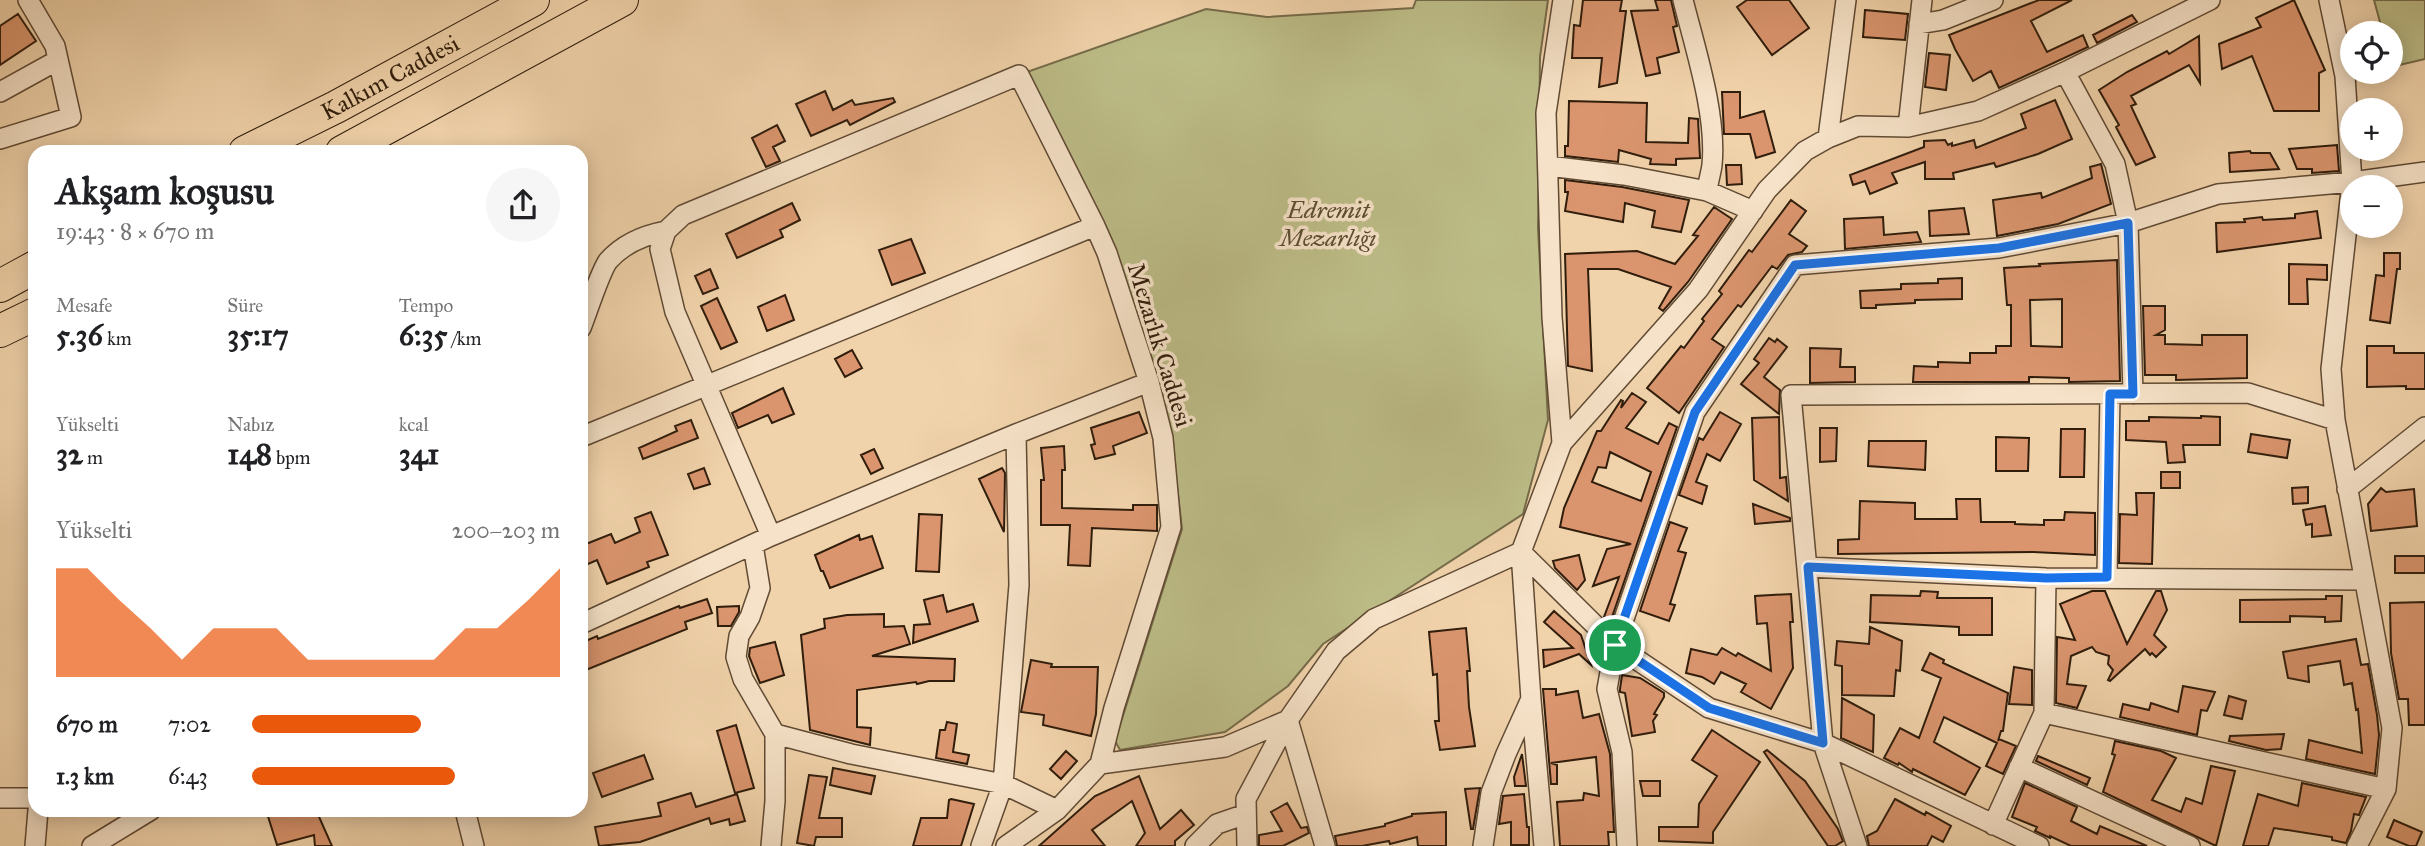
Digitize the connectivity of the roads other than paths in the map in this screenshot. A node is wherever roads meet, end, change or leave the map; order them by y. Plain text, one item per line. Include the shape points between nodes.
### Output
1 (28, 0) edge
2 (533, 0) edge
3 (622, 0) edge
4 (1563, 0) edge
5 (1683, 0) edge
6 (1846, 0) edge
7 (1922, 0) edge
8 (1993, 0) edge
9 (2210, 0) edge
10 (2329, 0) edge
11 (1919, 24) junction
12 (58, 60) junction
13 (2065, 72) junction
14 (0, 92) edge
15 (1908, 127) junction
16 (1828, 138) junction
17 (0, 139) edge
18 (259, 145) edge
19 (355, 145) edge
20 (1548, 166) junction
21 (2425, 172) edge
22 (2352, 175) edge
23 (2403, 175) edge
24 (2340, 183) edge
25 (1707, 191) junction
26 (1753, 211) junction
27 (2128, 223) junction
28 (1096, 226) junction
29 (666, 231) junction
30 (2346, 238) edge
31 (28, 271) edge
32 (0, 286) edge
33 (588, 310) edge
34 (28, 317) edge
35 (0, 331) edge
36 (1149, 382) junction
37 (706, 385) junction
38 (2110, 394) junction
39 (2133, 394) junction
40 (2335, 420) junction
41 (2425, 427) edge
42 (588, 434) edge
43 (1016, 434) junction
44 (1562, 443) junction
45 (2347, 489) junction
46 (771, 536) junction
47 (753, 545) junction
48 (1521, 552) junction
49 (1808, 567) junction
50 (2107, 577) junction
51 (2046, 578) junction
52 (2364, 580) junction
53 (588, 621) edge
54 (1615, 645) junction
55 (1531, 700) junction
56 (2044, 713) junction
57 (1288, 720) junction
58 (775, 734) junction
59 (1823, 743) junction
60 (1100, 764) junction
61 (2020, 767) junction
62 (1003, 784) junction
63 (2386, 789) junction
64 (0, 798) edge
65 (28, 798) edge
66 (1056, 810) junction
67 (1246, 814) junction
68 (37, 817) edge
69 (140, 817) edge
70 (467, 817) edge
71 (1993, 825) junction
72 (35, 846) edge
73 (92, 846) edge
74 (474, 846) edge
75 (771, 846) edge
76 (981, 846) edge
77 (1006, 846) edge
78 (1195, 846) edge
79 (1247, 846) edge
80 (1325, 846) edge
81 (1483, 846) edge
82 (1544, 846) edge
83 (1626, 846) edge
84 (1857, 846) edge
85 (2039, 846) edge
86 (2190, 846) edge
87 (2357, 846) edge

1 - 12 street
2 - 18 main road, Kalkım Caddesi
3 - 19 main road, Kalkım Caddesi
4 - 20 street via 1546,113
5 - 25 street via 1702,72 1711,135
6 - 16 street
7 - 11 street
8 - 11 street via 1943,20
9 - 13 street
10 - 22 street via 2345,76
11 - 15 street
12 - 14 street
12 - 17 street via 71,117
13 - 15 street via 1978,111
13 - 27 street via 2115,164
15 - 16 street via 1858,126
16 - 26 street via 1805,151
20 - 25 street
20 - 44 street via 1552,317
21 - 23 street
24 - 27 street via 2218,194
25 - 26 street
26 - 44 street via 1698,290
27 - 39 street
27 - 54 street via 1999,248 1795,265 1695,412
28 - 29 street, Mezarlık Caddesi via 1019,75 684,215
28 - 36 street, Mezarlık Caddesi
28 - 37 street
29 - 33 street via 630,243 607,262
29 - 37 street via 660,249 675,312
30 - 40 street via 2331,369
31 - 32 main road
34 - 35 main road
36 - 43 street
36 - 60 street, Mezarlık Caddesi via 1163,438 1171,527
37 - 42 street
37 - 46 street
38 - 39 street
38 - 49 street via 1791,395
38 - 50 street
39 - 40 street via 2248,393
40 - 45 street
41 - 45 street
43 - 46 street
43 - 62 street via 1019,585
44 - 48 street
45 - 52 street
46 - 47 street
47 - 53 street
47 - 58 street via 760,589 739,636 736,657 743,679
48 - 54 street
48 - 55 street
48 - 57 street via 1374,619 1336,651
49 - 51 street
49 - 59 street
50 - 51 street
50 - 52 street
51 - 56 street
52 - 63 street via 2392,729
54 - 59 street via 1709,708
54 - 83 street via 1607,690 1622,752
55 - 81 street via 1491,793
55 - 82 street
56 - 61 street
56 - 63 street
57 - 60 street via 1225,747
57 - 67 street via 1246,799
57 - 80 street
58 - 62 street
58 - 75 street
59 - 71 street
59 - 84 street
60 - 66 street
61 - 71 street
61 - 86 street
62 - 66 street
62 - 76 street
63 - 87 street
64 - 65 street
66 - 77 street
67 - 78 street via 1217,824
67 - 79 street
68 - 72 street
69 - 73 street
70 - 74 street
71 - 85 street

